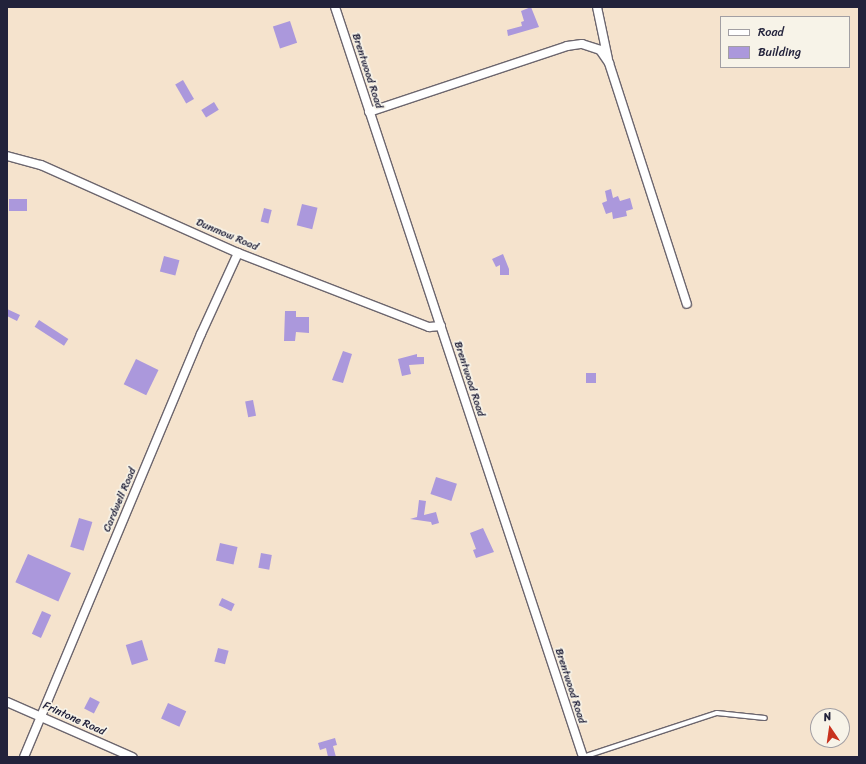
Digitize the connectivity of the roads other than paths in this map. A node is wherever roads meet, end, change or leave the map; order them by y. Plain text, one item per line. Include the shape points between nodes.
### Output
1 (335, 7) edge
2 (597, 7) edge
3 (609, 64) junction
4 (369, 112) junction
5 (7, 156) edge
6 (238, 253) junction
7 (687, 304) dead end
8 (440, 326) junction
9 (7, 702) edge
10 (42, 716) junction
11 (765, 718) dead end
12 (24, 757) edge
13 (132, 757) edge
14 (583, 757) edge

1 - 4 street, Brentwood Road
2 - 3 street
3 - 4 street via 600,50 574,44
3 - 7 street
4 - 8 street, Brentwood Road
5 - 6 street, Dunmow Road via 42,165
6 - 8 street, Dunmow Road via 429,327
6 - 10 street, Cardwell Road via 201,334
8 - 14 street, Brentwood Road
9 - 10 street, Frintone Road
10 - 12 street, Cardwell Road
10 - 13 street, Frintone Road
11 - 14 lane via 717,713

